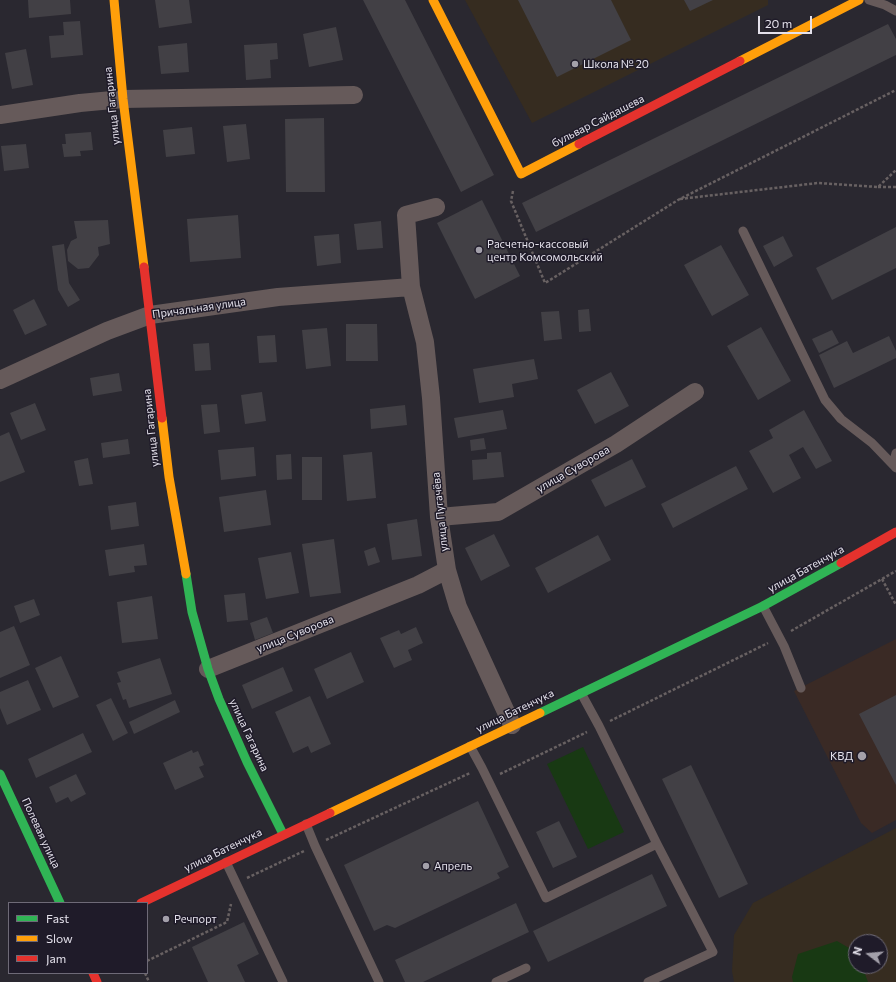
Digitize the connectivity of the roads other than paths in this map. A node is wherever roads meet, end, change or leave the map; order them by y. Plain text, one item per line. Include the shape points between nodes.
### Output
1 (114, 0) edge
2 (433, 0) edge
3 (859, 0) edge
4 (869, 0) edge
5 (896, 11) edge
6 (354, 95) dead end
7 (123, 99) junction
8 (0, 115) edge
9 (436, 207) dead end
10 (743, 231) dead end
11 (411, 286) junction
12 (150, 315) junction
13 (0, 380) edge
14 (695, 392) dead end
15 (896, 453) edge
16 (895, 466) edge
17 (439, 517) junction
18 (896, 532) edge
19 (447, 570) junction
20 (763, 606) junction
21 (208, 669) junction
22 (801, 688) dead end
23 (581, 693) junction
24 (512, 725) junction
25 (470, 746) junction
26 (1, 780) edge
27 (306, 824) junction
28 (283, 834) junction
29 (658, 844) junction
30 (226, 862) junction
31 (60, 902) edge
32 (143, 902) edge
33 (526, 968) dead end
34 (283, 982) edge
35 (379, 982) edge
36 (496, 982) edge
37 (648, 982) edge

1 - 7 street, улица Гагарина
2 - 3 street, бульвар Сайдашева via 521,174
4 - 5 lane
6 - 7 street
7 - 8 street
7 - 12 street, улица Гагарина
9 - 11 street, улица Пугачёва via 406,215
10 - 16 lane via 825,400 841,419 872,443
11 - 12 street, Причальная улица via 278,297
11 - 17 street, улица Пугачёва via 425,342
12 - 13 street, Причальная улица via 106,331
12 - 21 street, улица Гагарина via 169,477 192,612
14 - 17 street, улица Суворова via 616,444 498,512
15 - 16 lane
17 - 19 street, улица Пугачёва
18 - 20 street, улица Батенчука
19 - 21 street, улица Суворова via 418,585
19 - 24 street, улица Пугачёва via 458,607
20 - 22 lane via 784,646
20 - 23 street, улица Батенчука
21 - 28 street, улица Гагарина via 219,700
23 - 24 street, улица Батенчука
23 - 29 lane
24 - 25 street, улица Батенчука
25 - 27 street, улица Батенчука
25 - 29 lane via 546,898
26 - 31 street, Полевая улица
27 - 28 street, улица Батенчука
27 - 35 lane
28 - 30 street, улица Батенчука
29 - 37 lane via 713,952
30 - 32 street, улица Батенчука
30 - 34 lane
33 - 36 lane

